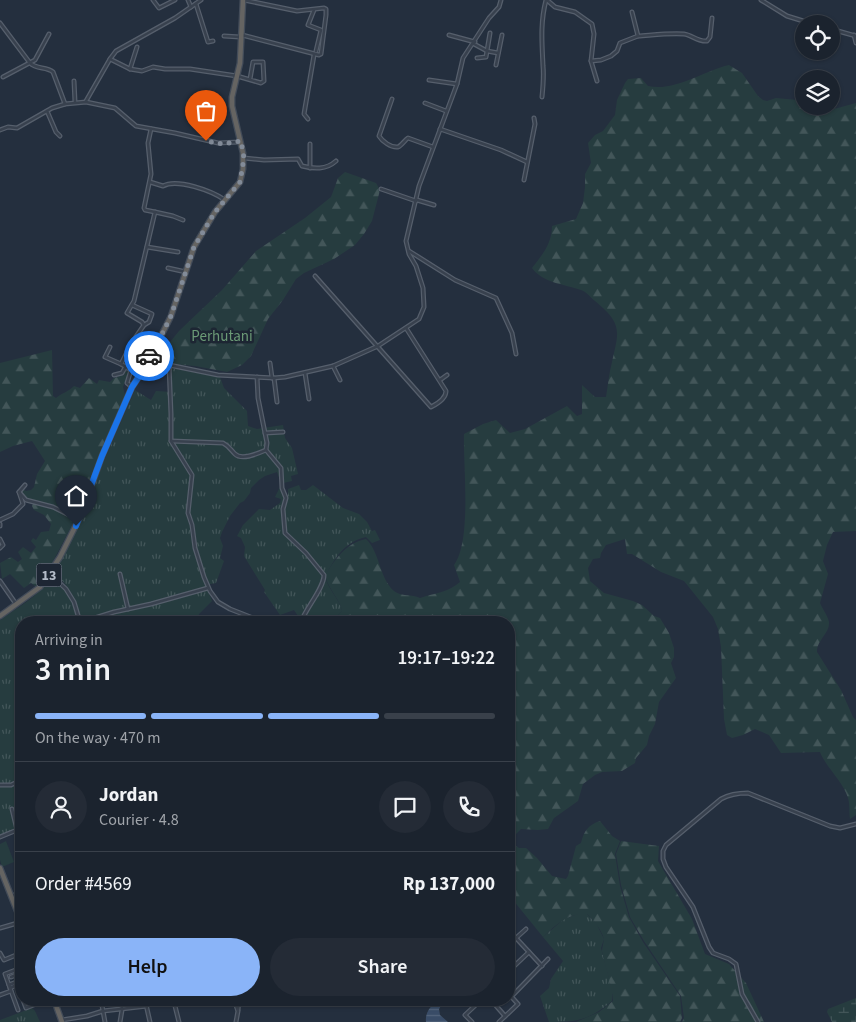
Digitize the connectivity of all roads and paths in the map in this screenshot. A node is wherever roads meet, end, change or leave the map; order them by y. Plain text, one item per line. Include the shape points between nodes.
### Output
1 (153, 0) edge
2 (175, 0) edge
3 (188, 0) edge
4 (201, 0) edge
5 (244, 0) edge
6 (502, 0) edge
7 (547, 0) edge
8 (761, 0) edge
9 (168, 2) edge
10 (196, 4) junction
11 (192, 7) junction
12 (314, 10) junction
13 (632, 12) dead end
14 (712, 18) dead end
15 (795, 18) edge
16 (0, 23) edge
17 (840, 32) edge
18 (490, 33) dead end
19 (49, 34) dead end
20 (449, 35) dead end
21 (502, 35) dead end
22 (224, 36) dead end
23 (240, 36) junction
24 (638, 36) junction
25 (855, 36) edge
26 (213, 41) dead end
27 (474, 43) junction
28 (856, 43) edge
29 (137, 47) dead end
30 (316, 50) dead end
31 (487, 51) junction
32 (498, 53) junction
33 (314, 54) junction
34 (477, 58) dead end
35 (110, 59) junction
36 (591, 61) junction
37 (30, 63) junction
38 (496, 65) dead end
39 (130, 69) junction
40 (236, 76) junction
41 (3, 77) dead end
42 (250, 79) junction
43 (429, 80) dead end
44 (74, 81) dead end
45 (597, 82) dead end
46 (457, 84) junction
47 (542, 97) dead end
48 (392, 99) dead end
49 (75, 102) junction
50 (86, 102) junction
51 (425, 103) dead end
52 (65, 104) junction
53 (47, 111) junction
54 (446, 111) junction
55 (534, 118) dead end
56 (308, 119) dead end
57 (440, 129) junction
58 (0, 130) edge
59 (150, 130) junction
60 (60, 136) dead end
61 (241, 141) junction
62 (310, 144) dead end
63 (434, 147) junction
64 (244, 158) junction
65 (336, 161) dead end
66 (527, 162) junction
67 (310, 168) junction
68 (524, 180) dead end
69 (150, 182) junction
70 (381, 190) dead end
71 (225, 200) junction
72 (417, 200) junction
73 (434, 205) dead end
74 (155, 212) junction
75 (183, 220) dead end
76 (147, 246) junction
77 (408, 250) junction
78 (178, 252) dead end
79 (168, 268) dead end
80 (186, 272) junction
81 (315, 276) dead end
82 (132, 305) junction
83 (144, 325) junction
84 (406, 328) junction
85 (110, 346) dead end
86 (378, 346) junction
87 (151, 352) junction
88 (516, 354) dead end
89 (148, 358) junction
90 (270, 363) dead end
91 (121, 364) junction
92 (169, 365) junction
93 (127, 366) junction
94 (333, 366) junction
95 (305, 373) junction
96 (114, 375) dead end
97 (447, 376) dead end
98 (256, 377) junction
99 (273, 378) junction
100 (340, 380) dead end
101 (440, 380) junction
102 (132, 387) junction
103 (309, 399) dead end
104 (277, 402) dead end
105 (283, 432) dead end
106 (264, 433) junction
107 (171, 441) junction
108 (266, 450) junction
109 (25, 485) dead end
110 (18, 492) junction
111 (0, 520) edge
112 (79, 520) junction
113 (0, 539) edge
114 (0, 548) edge
115 (50, 574) junction
116 (120, 574) dead end
117 (0, 581) edge
118 (208, 588) junction
119 (17, 605) junction
120 (128, 609) junction
121 (0, 615) edge
122 (79, 616) edge
123 (109, 616) edge
124 (248, 616) edge
125 (303, 616) edge
126 (15, 782) edge
127 (0, 785) edge
128 (12, 809) dead end
129 (15, 822) edge
130 (856, 824) edge
131 (15, 831) edge
132 (0, 837) edge
133 (0, 868) edge
134 (15, 895) edge
135 (12, 896) junction
136 (15, 905) edge
137 (15, 924) edge
138 (0, 928) edge
139 (526, 929) dead end
140 (516, 938) joint
141 (529, 952) junction
142 (0, 953) edge
143 (15, 955) edge
144 (548, 959) dead end
145 (515, 965) edge
146 (542, 966) junction
147 (15, 970) edge
148 (15, 975) edge
149 (11, 977) dead end
150 (15, 985) edge
151 (10, 988) junction
152 (515, 990) edge
153 (0, 996) edge
154 (515, 1001) edge
155 (15, 1002) edge
156 (17, 1006) edge
157 (56, 1006) edge
158 (102, 1006) edge
159 (122, 1006) edge
160 (142, 1006) edge
161 (147, 1006) edge
162 (175, 1006) edge
163 (236, 1006) edge
164 (238, 1006) edge
165 (474, 1006) edge
166 (496, 1006) edge
167 (18, 1010) dead end
168 (122, 1010) junction
169 (103, 1011) junction
170 (238, 1012) junction
171 (505, 1016) junction
172 (62, 1021) edge
173 (104, 1022) edge
174 (120, 1022) edge
175 (150, 1022) edge
176 (179, 1022) edge
177 (236, 1022) edge
178 (472, 1022) edge
179 (498, 1022) edge
180 (758, 1022) edge

1 - 9 street via 158,8
2 - 9 street
3 - 11 street
4 - 10 street
5 - 12 street via 293,11
5 - 23 highway, 13
6 - 27 street
7 - 36 street via 555,7 575,12 592,24
7 - 47 street via 542,16
8 - 15 street
10 - 11 street
10 - 26 street via 208,42
11 - 35 street via 116,51
12 - 30 street via 308,25 321,30
12 - 33 street via 326,10 321,54
13 - 24 street
14 - 24 street via 707,41 682,34
16 - 37 street
17 - 25 street
18 - 31 street
19 - 37 street via 35,60
20 - 27 street
21 - 32 street
22 - 23 street
23 - 33 street
23 - 40 highway, 13 via 240,63
24 - 36 street via 620,43 617,51 605,59
25 - 28 street
27 - 31 street
27 - 46 street via 462,60
29 - 39 street
31 - 32 street
31 - 34 street via 485,58
32 - 38 street
33 - 56 street via 304,114
35 - 39 street
35 - 50 street
36 - 45 street
37 - 41 street
37 - 52 street via 53,72
39 - 40 street via 190,69
40 - 42 street
40 - 61 highway, 13 via 232,101
42 - 42 street via 264,82 263,62 253,62
43 - 46 street
44 - 49 street
46 - 54 street
48 - 63 street via 380,139 396,147 408,138
49 - 50 street
49 - 52 street
50 - 59 street via 115,108 134,126
51 - 54 street
52 - 53 street
53 - 58 street via 17,128
53 - 60 street
54 - 57 street
55 - 66 street
57 - 63 street
57 - 66 street
59 - 61 street via 218,143
59 - 69 street
61 - 64 highway, 13
62 - 67 street
63 - 72 street
64 - 67 street via 298,159 302,166
64 - 71 highway, 13 via 238,185
65 - 67 street via 326,168
66 - 68 street
69 - 71 street via 163,186 181,184 214,193
69 - 74 street via 144,208
70 - 72 street
71 - 80 highway, 13 via 198,240
72 - 73 street
72 - 77 street via 406,237
74 - 75 street
74 - 76 street
76 - 78 street
76 - 82 street
77 - 84 street via 416,266 424,306 421,315
77 - 88 street via 455,280 496,298 512,333
79 - 80 street
80 - 87 highway, 13 via 171,316
81 - 86 street
82 - 83 street via 128,314
82 - 83 street via 152,314
83 - 91 street
84 - 86 street
84 - 101 street
85 - 91 street via 105,357
86 - 94 street
86 - 101 street via 430,407 446,395
87 - 89 highway, 13
87 - 93 street via 139,349
89 - 92 street
89 - 102 highway, 13
90 - 99 street
91 - 93 street
92 - 98 street via 218,375
92 - 107 street
93 - 96 street via 122,373
93 - 102 street via 131,370 127,383
94 - 95 street
94 - 100 street
95 - 99 street
95 - 103 street
97 - 101 street
98 - 99 street
98 - 106 street
99 - 104 street
102 - 112 highway, 13
105 - 106 street
106 - 108 street
107 - 108 street via 223,443 241,457
107 - 118 street via 192,475 188,513
108 - 125 street via 281,468 286,498 283,509 285,533 324,575 324,582
109 - 110 street
110 - 111 street via 24,504
110 - 112 street via 26,500 53,507
112 - 115 highway, 13
113 - 114 street via 3,545
115 - 119 highway, 13
115 - 122 street via 66,589
116 - 120 street
117 - 119 street
118 - 120 street
118 - 124 street via 218,602
119 - 121 highway, 13
120 - 123 street
126 - 127 street
128 - 129 street
130 - 180 street via 840,828 830,826 748,793 729,794 666,845 663,851 666,867 693,907 709,948 736,964 742,994
131 - 132 street
133 - 135 highway
134 - 135 street
135 - 136 highway
137 - 138 street
139 - 140 street
140 - 141 street
141 - 145 street
141 - 146 street
142 - 143 street via 4,960
144 - 146 street
146 - 152 street
147 - 151 street via 4,974
148 - 149 street
150 - 151 street
151 - 153 street
151 - 155 street
154 - 171 street via 518,1004
156 - 167 street
157 - 172 highway
158 - 169 street
159 - 168 street
160 - 168 street
161 - 175 street
162 - 176 street
163 - 170 street
164 - 170 street
165 - 178 street via 465,1014
166 - 171 street
168 - 169 street
168 - 174 street
169 - 172 street
169 - 173 street
170 - 177 street
171 - 179 street

